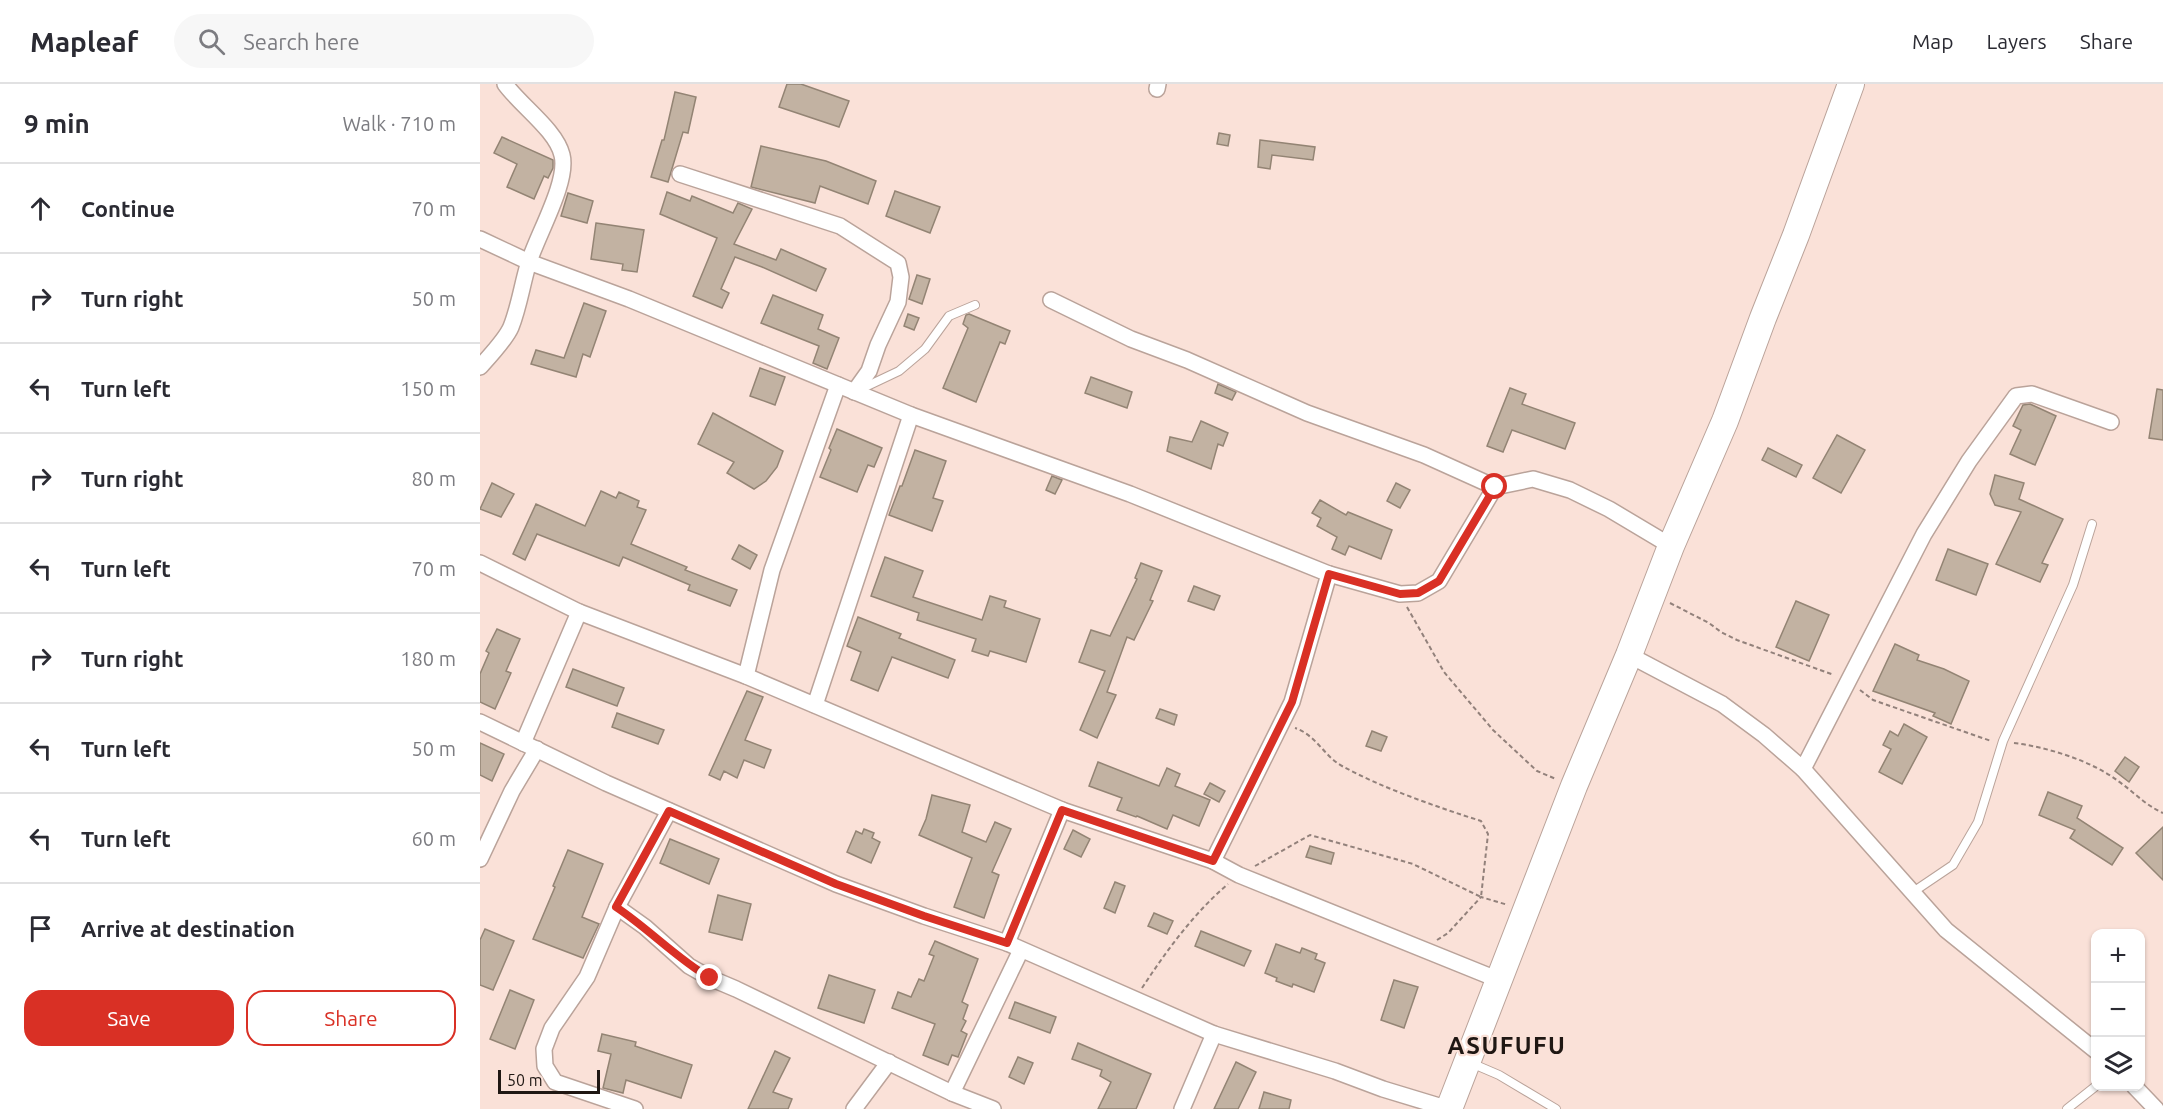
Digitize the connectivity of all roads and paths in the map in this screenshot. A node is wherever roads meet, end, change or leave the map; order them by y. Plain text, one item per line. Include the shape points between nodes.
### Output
1 (505, 84) edge
2 (1851, 84) edge
3 (680, 174) dead end
4 (480, 239) edge
5 (529, 262) junction
6 (1051, 300) dead end
7 (975, 305) dead end
8 (480, 367) edge
9 (838, 385) junction
10 (854, 392) junction
11 (911, 415) junction
12 (2110, 422) dead end
13 (1495, 487) junction
14 (2091, 524) dead end
15 (1671, 546) junction
16 (480, 563) edge
17 (1329, 574) junction
18 (1400, 594) junction
19 (1651, 594) junction
20 (579, 612) junction
21 (1629, 655) junction
22 (746, 676) junction
23 (1848, 681) junction
24 (815, 705) junction
25 (480, 722) edge
26 (2003, 741) junction
27 (1272, 742) junction
28 (530, 746) junction
29 (1803, 769) junction
30 (1574, 786) junction
31 (1062, 810) junction
32 (669, 811) junction
33 (2163, 813) edge
34 (480, 859) edge
35 (1213, 861) junction
36 (1239, 875) junction
37 (1913, 892) junction
38 (1481, 897) junction
39 (616, 907) junction
40 (1527, 911) junction
41 (1007, 943) junction
42 (1425, 949) junction
43 (1021, 950) junction
44 (1499, 980) junction
45 (1136, 998) junction
46 (1214, 1034) junction
47 (2091, 1047) edge
48 (889, 1062) junction
49 (1467, 1062) junction
50 (2091, 1090) edge
51 (2139, 1091) edge
52 (952, 1093) junction
53 (635, 1109) edge
54 (854, 1109) edge
55 (993, 1109) edge
56 (1182, 1109) edge
57 (1449, 1109) edge
58 (1556, 1109) edge
59 (2067, 1109) edge
60 (2156, 1109) edge

1 - 5 street via 545,126 562,153 564,166
2 - 15 highway via 1725,421
3 - 10 street via 840,226 898,263 898,302 869,371
4 - 5 street
5 - 8 street via 511,329
5 - 9 street
6 - 13 street via 1131,339
7 - 10 lane via 949,316 925,349 899,372
9 - 10 street
9 - 22 street via 772,570
10 - 11 street
11 - 17 street via 1130,494
11 - 24 street
12 - 23 street via 2032,394 2016,396 1969,461 1924,534
13 - 15 street via 1533,479 1570,490 1609,508
13 - 18 street via 1439,581 1418,593
14 - 26 lane via 2073,585
15 - 19 highway
16 - 20 street
17 - 18 street
17 - 27 street via 1292,702
18 - 30 path via 1444,672 1493,730 1537,771
19 - 21 highway
19 - 23 path via 1737,640
20 - 22 street
20 - 28 street
21 - 29 street via 1722,705
21 - 30 highway
22 - 24 street
23 - 26 path via 1873,700 1988,741
23 - 29 street
24 - 31 street
25 - 28 street
26 - 33 path via 2040,748 2100,769
26 - 37 lane via 1978,822 1953,865
27 - 35 street
27 - 38 path via 1289,726 1306,732 1340,765 1481,821 1488,834
28 - 32 street
28 - 34 street
29 - 37 street
30 - 40 highway
31 - 35 street
31 - 41 street
32 - 39 street
32 - 41 street via 836,884
35 - 36 street
36 - 38 path via 1310,836 1413,864
36 - 42 street
36 - 45 path via 1206,903
37 - 47 street via 1946,930
38 - 40 path
38 - 42 path via 1448,933
39 - 48 street via 689,966 710,978
39 - 53 street via 587,977 552,1028 544,1049 545,1066 555,1082
40 - 44 highway
41 - 43 street
42 - 44 street
43 - 45 street
43 - 52 street
44 - 49 highway
45 - 46 street
46 - 56 street
46 - 57 street
48 - 52 street
48 - 54 street
49 - 57 highway
49 - 58 lane via 1499,1075
50 - 59 lane
51 - 60 street
52 - 55 street

